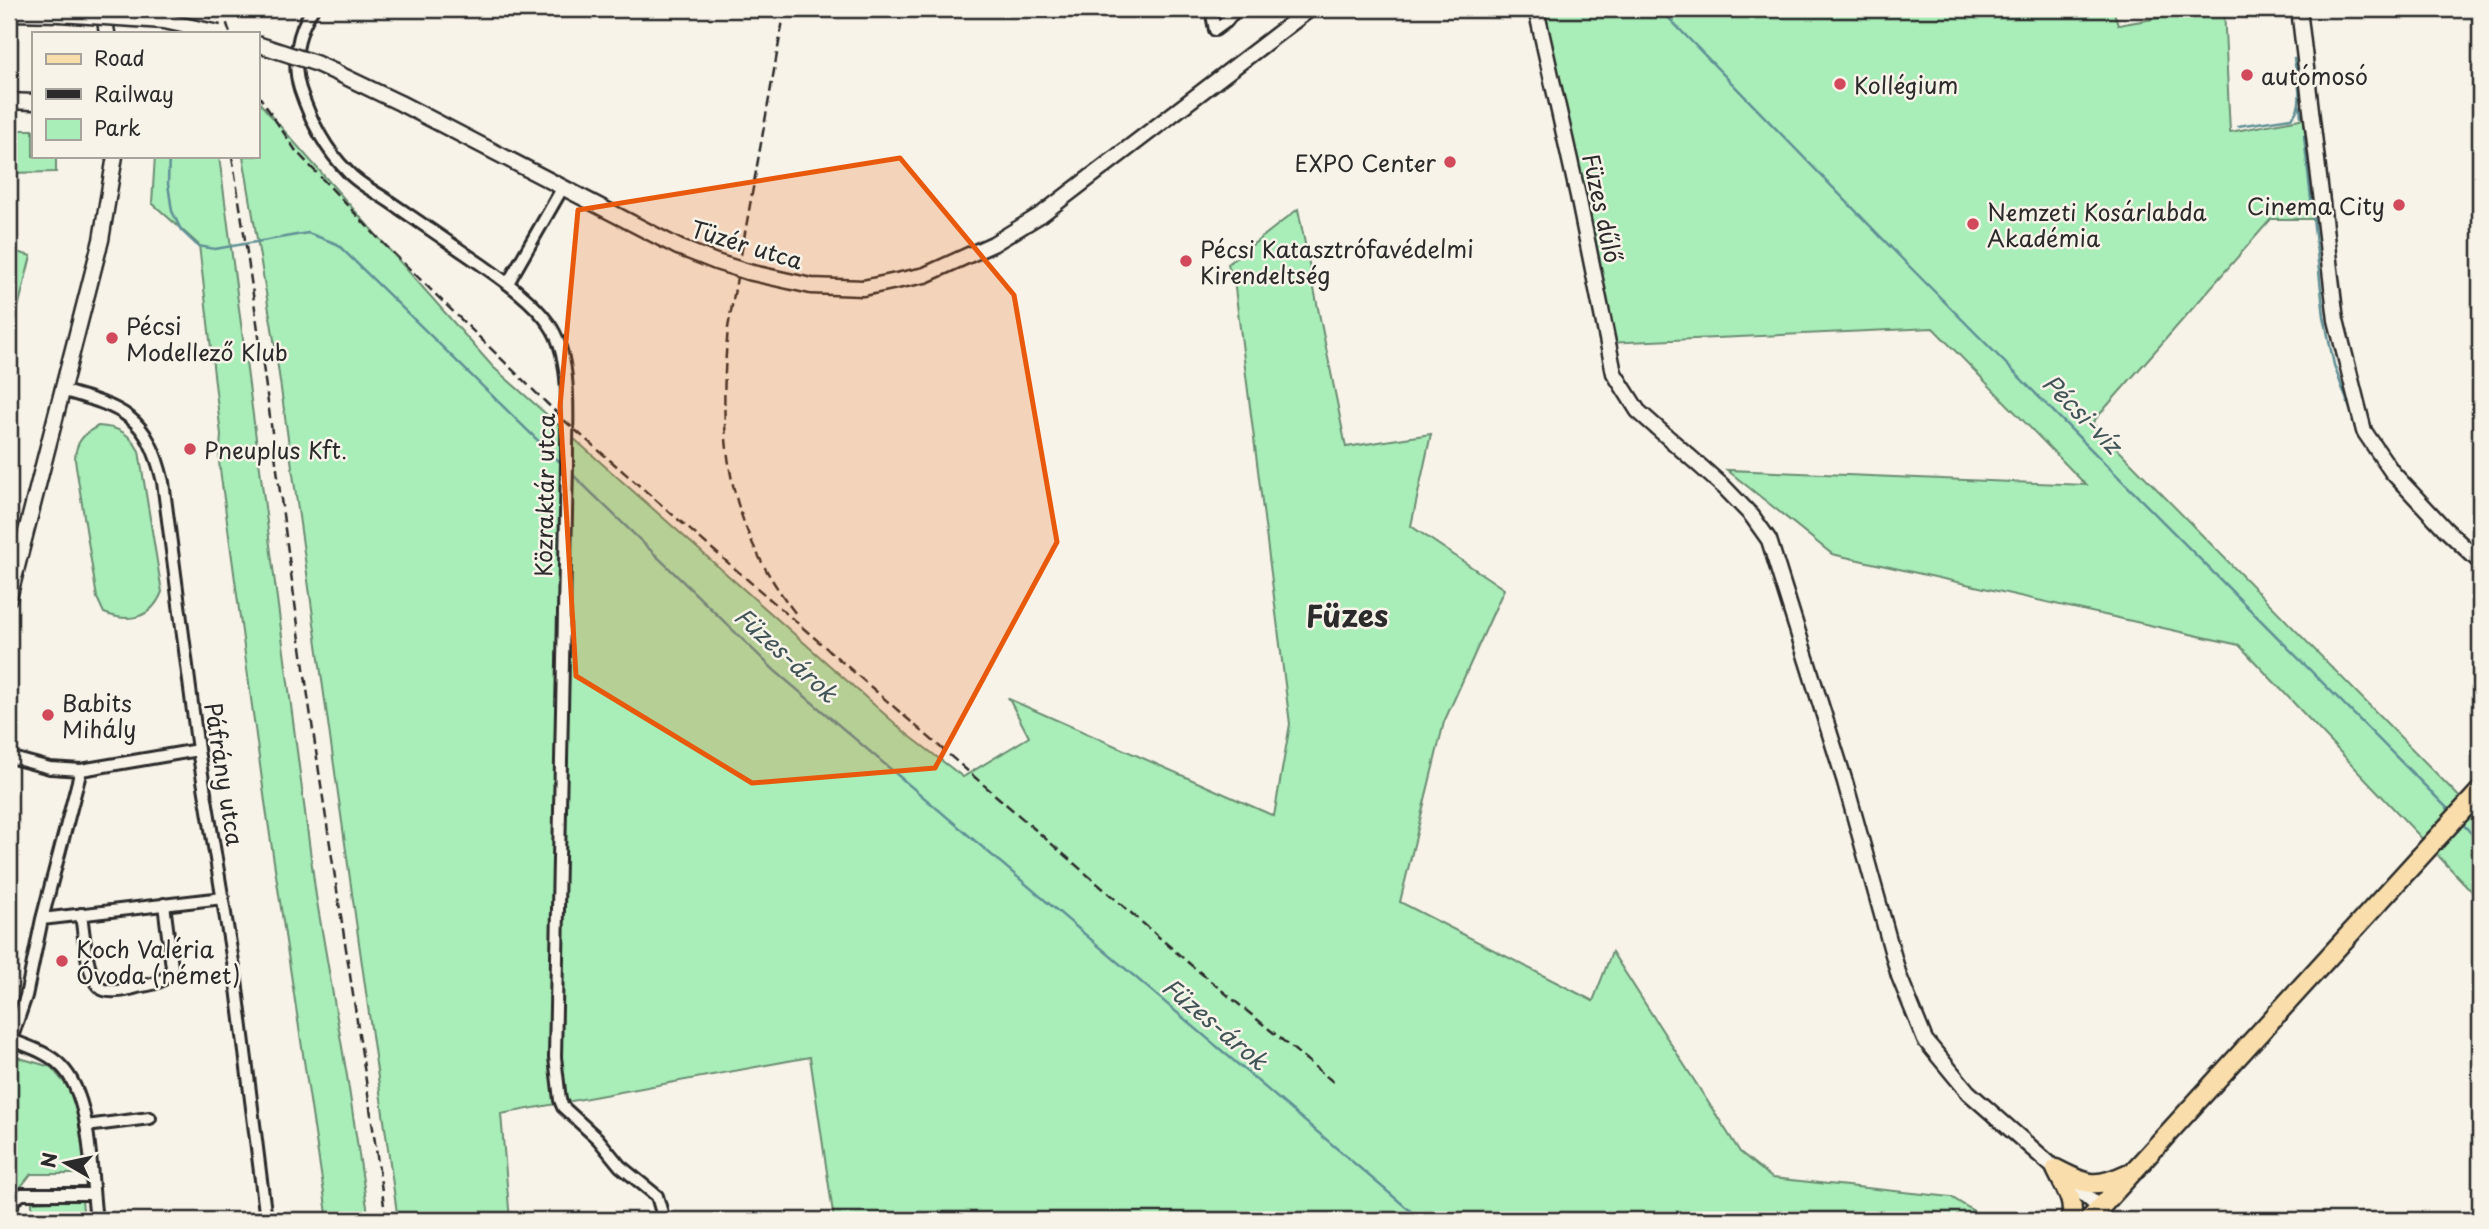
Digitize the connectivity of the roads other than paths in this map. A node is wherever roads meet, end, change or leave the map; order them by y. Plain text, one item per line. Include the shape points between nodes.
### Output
1 (103, 9) edge
2 (313, 9) edge
3 (1211, 9) edge
4 (1232, 9) edge
5 (1536, 9) edge
6 (2299, 9) edge
7 (1306, 10) edge
8 (9, 13) edge
9 (107, 32) edge
10 (214, 32) edge
11 (259, 45) edge
12 (9, 101) edge
13 (32, 102) edge
14 (115, 158) edge
15 (563, 187) junction
16 (508, 283) junction
17 (61, 390) junction
18 (2480, 562) edge
19 (9, 598) edge
20 (198, 750) junction
21 (9, 757) edge
22 (81, 770) junction
23 (2480, 791) edge
24 (223, 898) junction
25 (164, 904) junction
26 (81, 914) junction
27 (42, 919) junction
28 (10, 1040) edge
29 (150, 1118) dead end
30 (86, 1126) junction
31 (2056, 1169) junction
32 (2136, 1169) junction
33 (93, 1194) junction
34 (2095, 1214) edge
35 (10, 1220) edge
36 (96, 1220) edge
37 (267, 1220) edge
38 (664, 1220) edge
39 (2070, 1220) edge

1 - 9 street
2 - 16 street, Közraktár utca via 301,30 296,77 328,148 349,173
3 - 4 street via 1215,30 1226,22
5 - 31 street, Füzes dűlő via 1614,373 1638,411 1725,488 1769,540 1845,782 1899,976 1926,1040 1968,1092
6 - 18 street via 2336,320 2364,431 2392,472
7 - 15 street, Tüzér utca, bridge via 1042,214 993,244 925,275 863,288 811,286 748,272 678,247
8 - 10 street, bridge via 145,19
11 - 15 street, Tüzér utca, bridge via 335,72
12 - 13 street
14 - 17 street via 101,240
15 - 16 street
16 - 38 street, Közraktár utca via 551,326 566,373 555,1057 561,1105 657,1196
17 - 19 street
17 - 20 street, Páfrány utca via 122,411 137,424 156,454
20 - 22 street
20 - 24 street, Páfrány utca
21 - 22 street via 50,768
22 - 27 street
23 - 32 main road
24 - 25 street
24 - 37 street, Páfrány utca
25 - 26 street
25 - 26 street via 170,973 156,984 112,991 92,978
26 - 27 street
27 - 28 street via 26,996
28 - 30 street via 42,1053 66,1070 79,1091
29 - 30 street
30 - 33 street
31 - 32 main road via 2106,1184
31 - 34 street, Füzes dűlő
31 - 39 main road via 2071,1200
32 - 34 main road
33 - 35 street via 22,1194 13,1199
33 - 36 street

